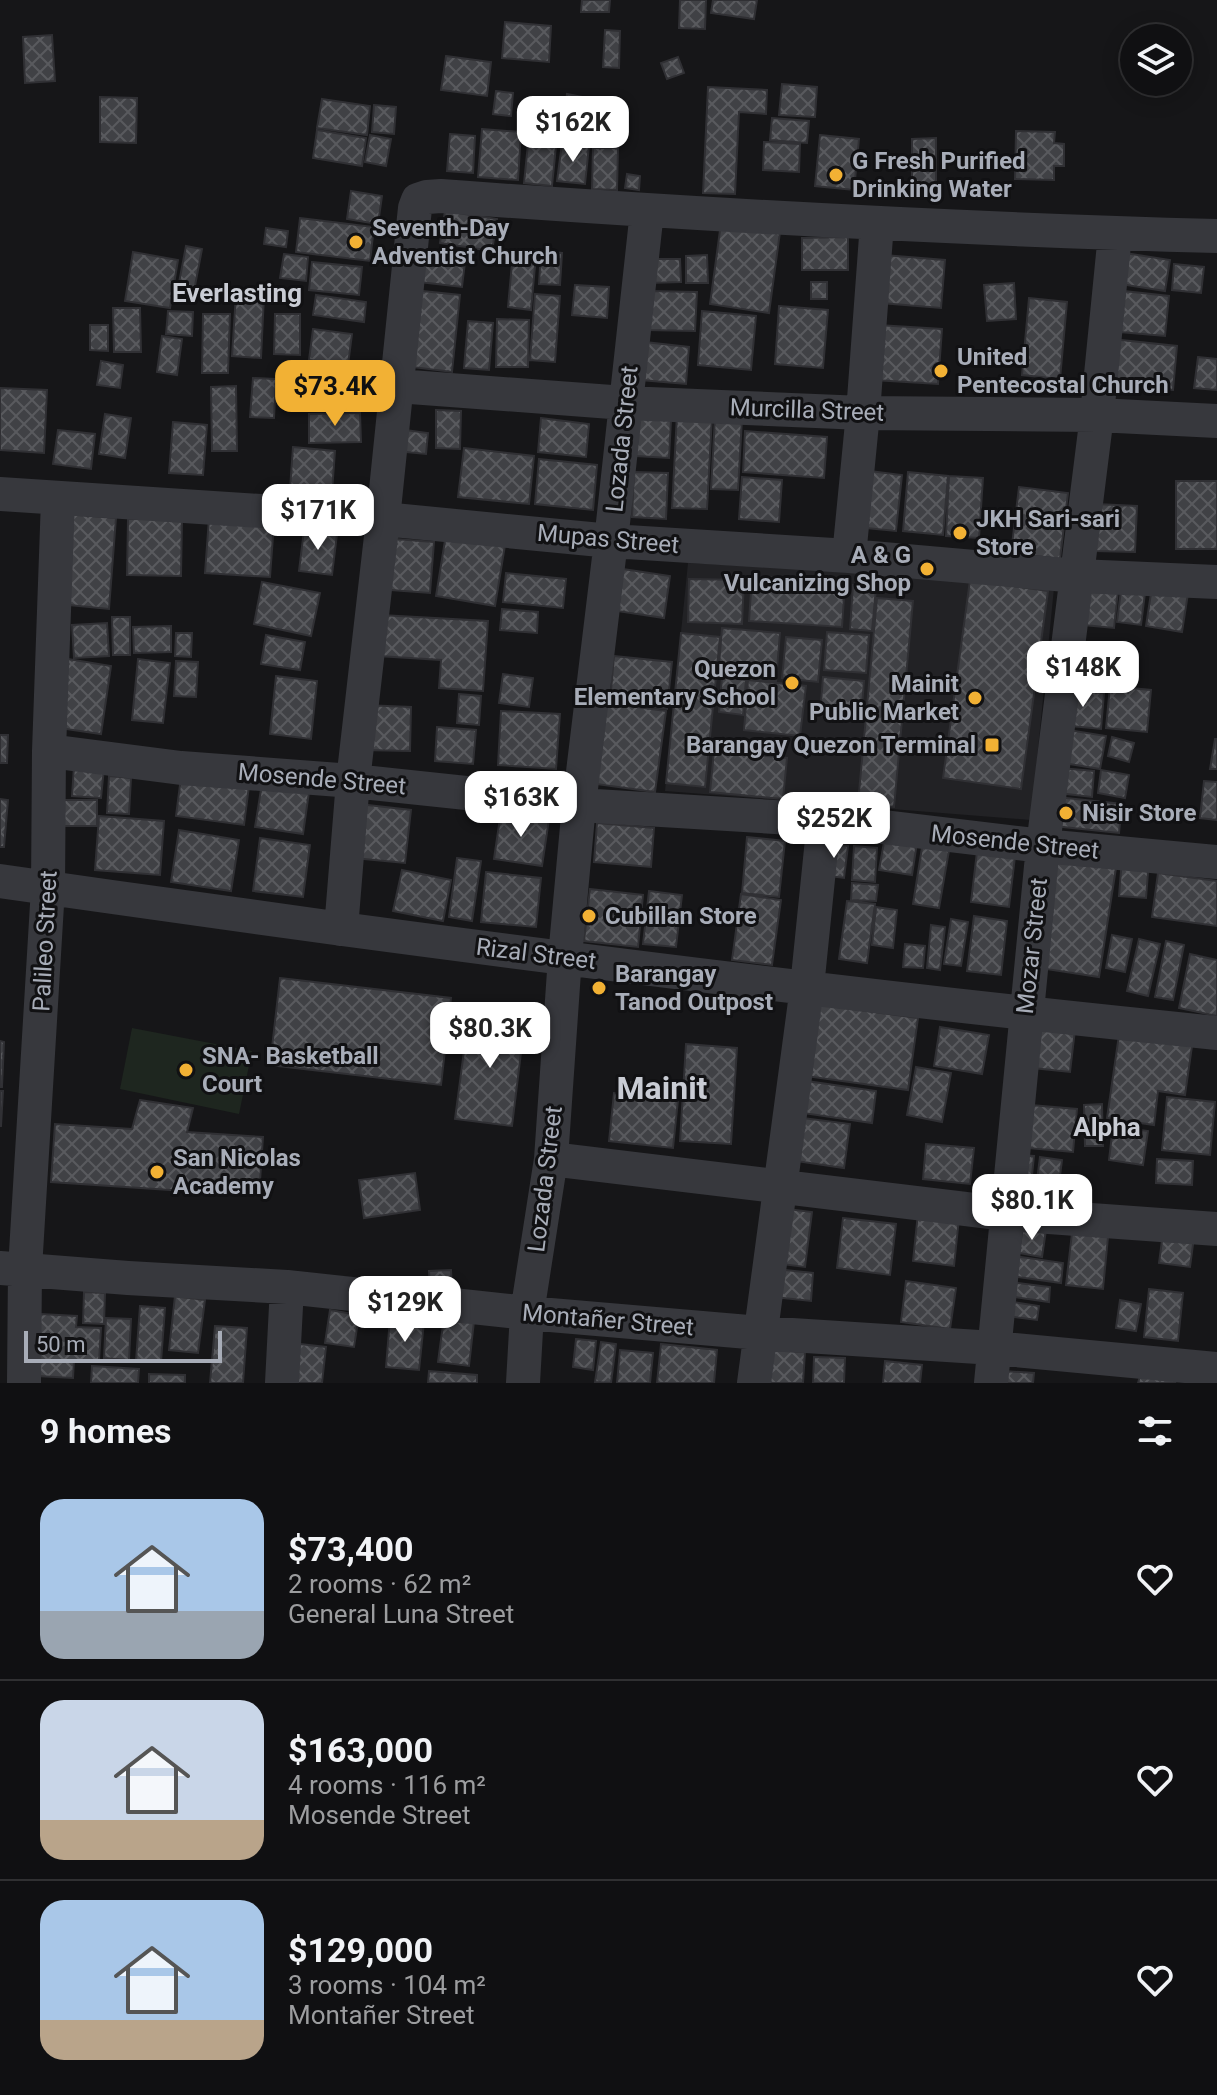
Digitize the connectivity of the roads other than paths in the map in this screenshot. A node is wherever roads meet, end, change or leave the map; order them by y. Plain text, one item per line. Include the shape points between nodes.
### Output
1 (647, 211) junction
2 (877, 223) junction
3 (1115, 234) junction
4 (1217, 236) edge
5 (397, 386) junction
6 (625, 403) junction
7 (863, 413) junction
8 (1097, 415) junction
9 (1217, 421) edge
10 (0, 494) edge
11 (58, 499) junction
12 (383, 519) junction
13 (611, 541) junction
14 (849, 556) junction
15 (1078, 576) junction
16 (1217, 582) edge
17 (49, 751) junction
18 (353, 781) junction
19 (579, 805) junction
20 (824, 820) junction
21 (1043, 846) junction
22 (1217, 862) edge
23 (0, 881) edge
24 (48, 888) junction
25 (341, 929) junction
26 (565, 957) junction
27 (807, 987) junction
28 (1025, 1014) junction
29 (1217, 1033) edge
30 (551, 1159) junction
31 (779, 1188) junction
32 (1007, 1214) junction
33 (1217, 1229) edge
34 (12, 1269) edge
35 (287, 1287) junction
36 (527, 1313) junction
37 (760, 1333) junction
38 (994, 1348) junction
39 (1216, 1369) edge
40 (24, 1383) edge
41 (282, 1383) edge
42 (523, 1383) edge
43 (754, 1383) edge
44 (991, 1383) edge

1 - 2 street
1 - 5 street via 441,196 418,200
1 - 6 street, Lozada Street
2 - 3 street
2 - 7 street
3 - 4 street
3 - 8 street, Mozar Street
5 - 6 street, Murcilla Street
5 - 12 street
6 - 7 street, Murcilla Street
6 - 13 street, Lozada Street
7 - 8 street, Murcilla Street
7 - 14 street
8 - 9 street, Murcilla Street
8 - 15 street, Mozar Street
10 - 11 street, Mupas Street
11 - 12 street, Mupas Street
11 - 17 street, Palileo Street
12 - 13 street, Mupas Street
12 - 18 street
13 - 14 street, Mupas Street
13 - 19 street, Lozada Street
14 - 15 street, Mupas Street
15 - 16 street, Mupas Street
15 - 21 street, Mozar Street
17 - 18 street, Mosende Street
17 - 24 street, Palileo Street
18 - 19 street, Mosende Street
18 - 25 street
19 - 20 street, Mosende Street
19 - 26 street, Lozada Street
20 - 21 street, Mosende Street
20 - 27 street
21 - 22 street, Mosende Street
21 - 28 street, Mozar Street
23 - 24 street, Rizal Street
24 - 25 street, Rizal Street
24 - 34 street, Palileo Street
25 - 26 street, Rizal Street
26 - 27 street, Rizal Street
26 - 30 street, Lozada Street
27 - 28 street, Rizal Street
27 - 31 street
28 - 29 street, Rizal Street
28 - 32 street, Mozar Street
30 - 31 street
30 - 36 street, Lozada Street
31 - 32 street
31 - 37 street
32 - 33 street
32 - 38 street, Mozar Street
34 - 35 street, Montañer Street
34 - 40 street, Palileo Street
35 - 36 street, Montañer Street
35 - 41 street
36 - 37 street, Montañer Street
36 - 42 street, Lozada Street
37 - 38 street, Montañer Street
37 - 43 street
38 - 39 street, Montañer Street
38 - 44 street, Mozar Street

